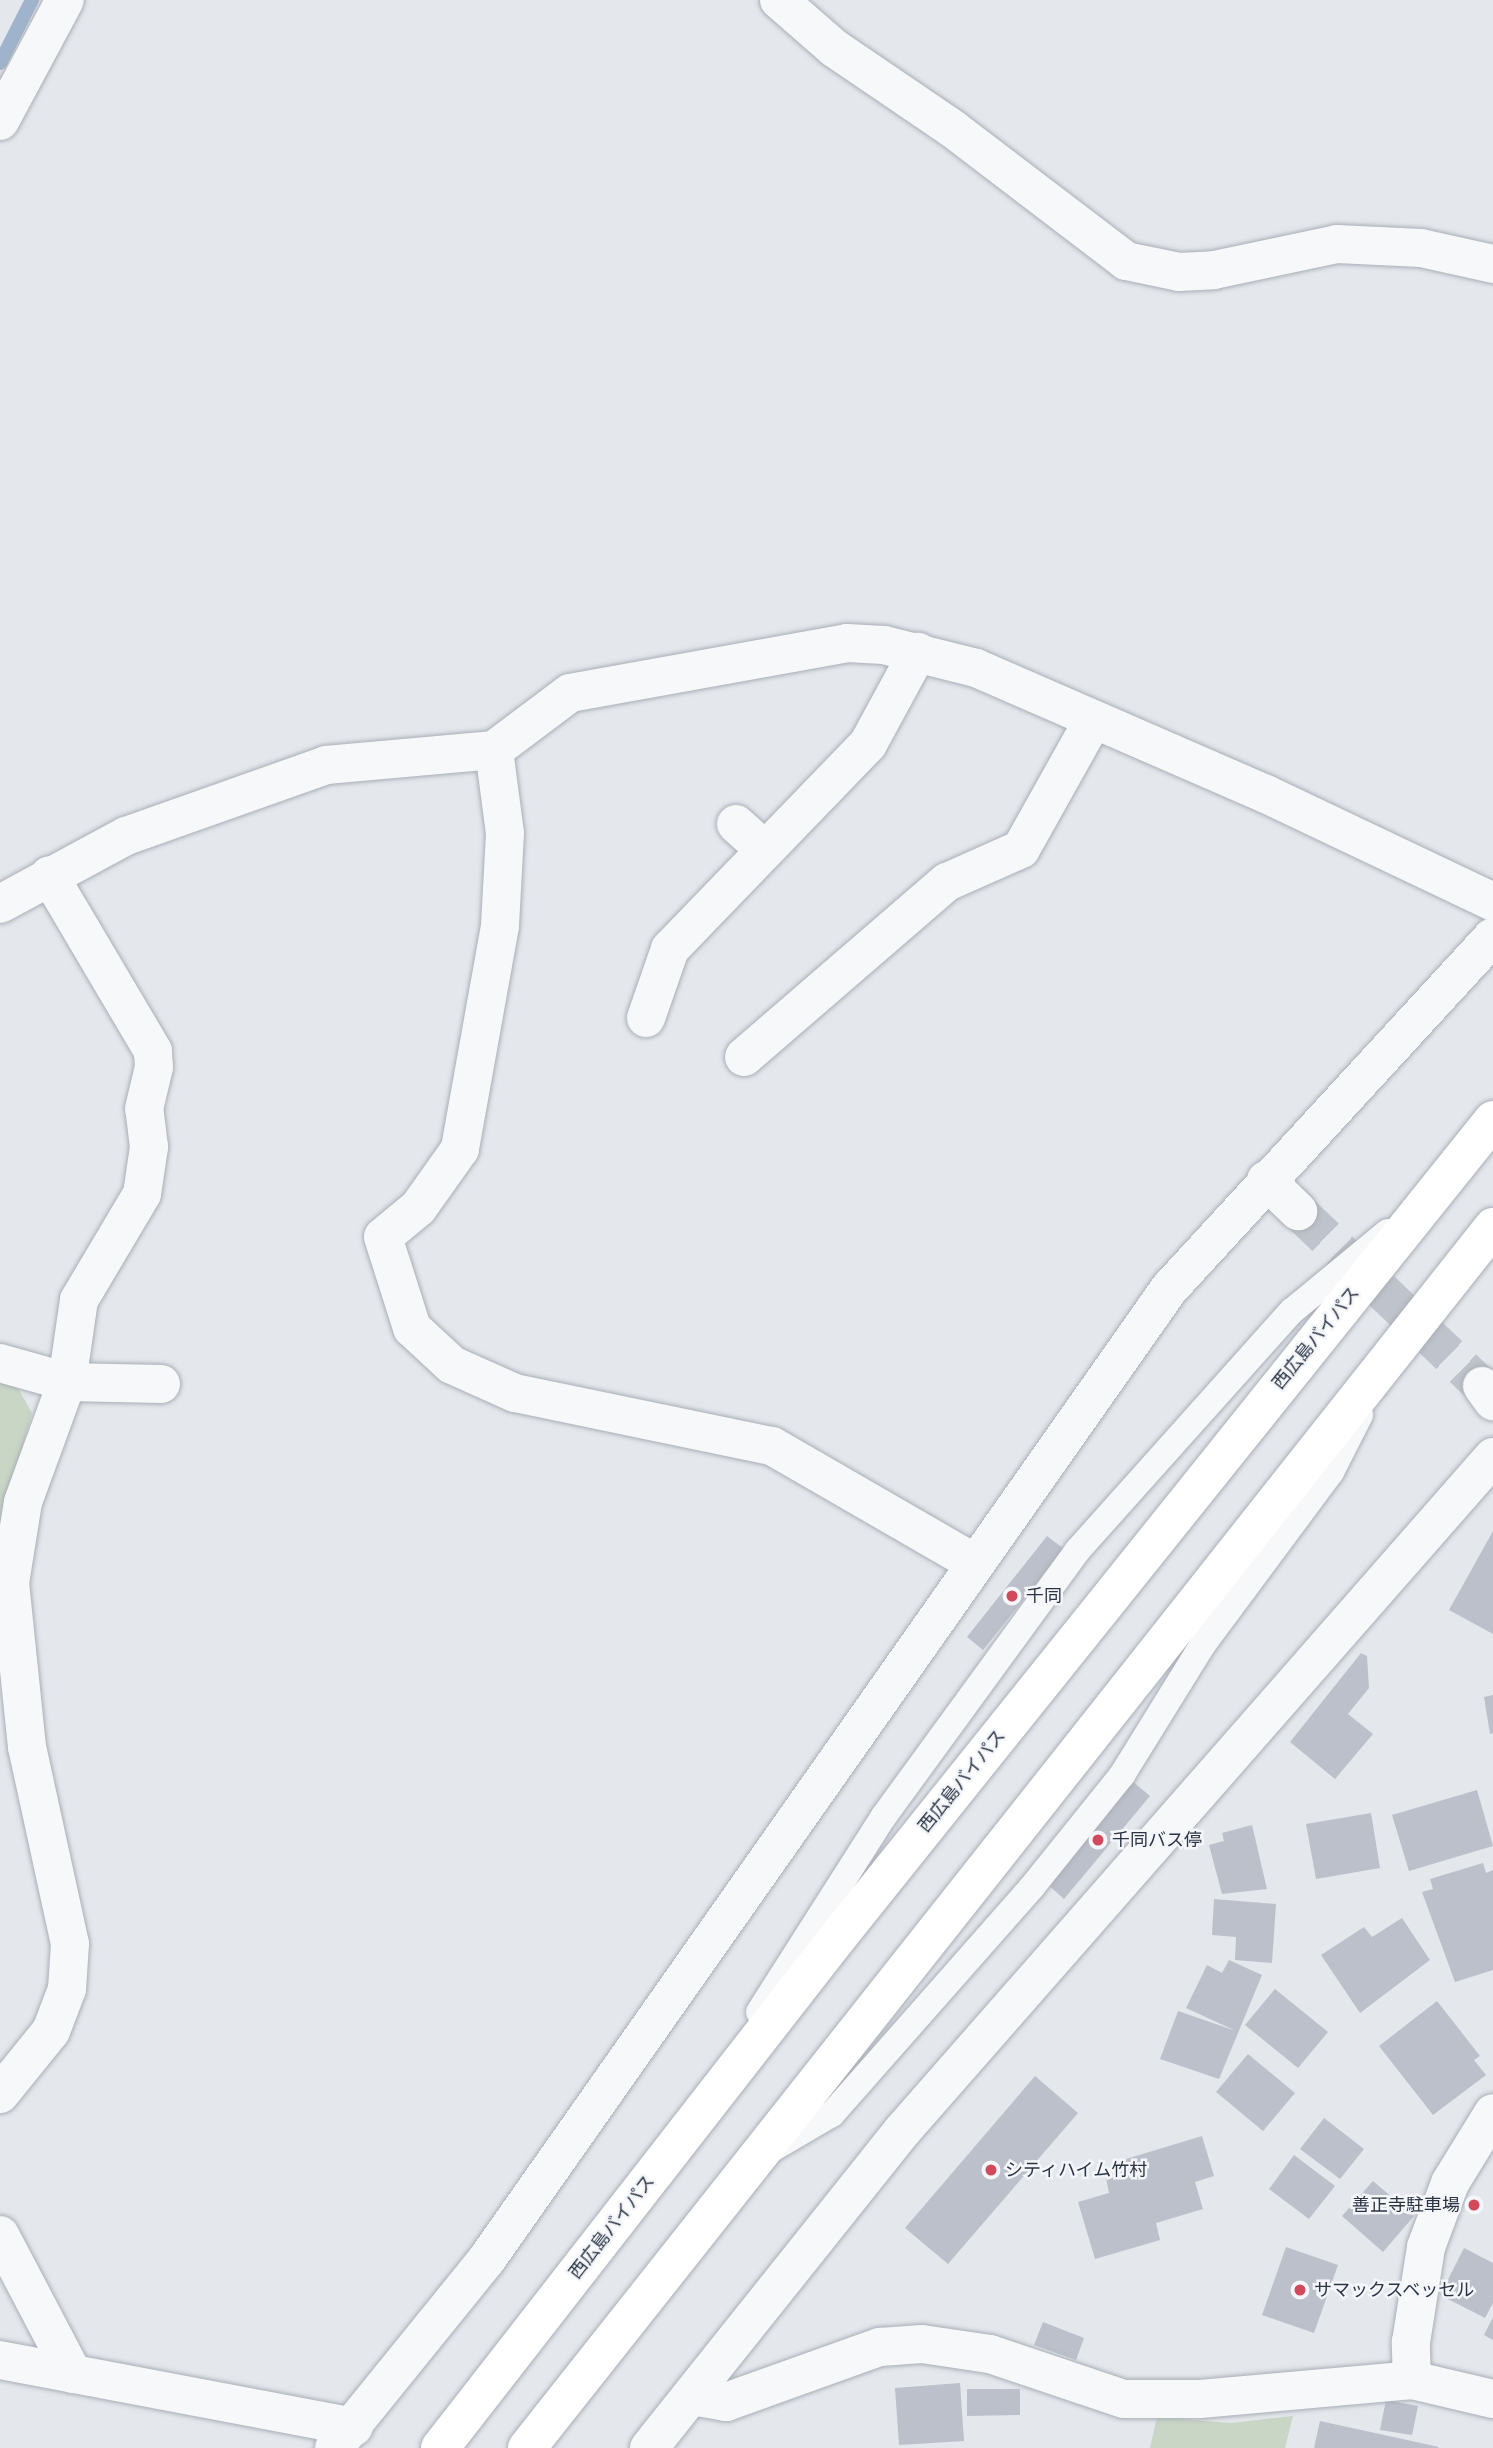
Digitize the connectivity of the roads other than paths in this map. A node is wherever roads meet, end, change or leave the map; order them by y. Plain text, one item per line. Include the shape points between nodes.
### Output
1 (65, 0) edge
2 (779, 0) edge
3 (0, 121) edge
4 (1493, 264) edge
5 (918, 652) junction
6 (1092, 722) junction
7 (494, 750) junction
8 (736, 824) dead end
9 (764, 849) junction
10 (49, 874) junction
11 (1493, 902) edge
12 (0, 904) edge
13 (1493, 937) edge
14 (646, 1018) dead end
15 (744, 1057) dead end
16 (1493, 1120) edge
17 (1266, 1180) junction
18 (1426, 1200) junction
19 (1298, 1211) tunnel mouth
20 (1493, 1227) edge
21 (1397, 1345) junction
22 (0, 1363) edge
23 (67, 1382) junction
24 (161, 1384) dead end
25 (1493, 1457) edge
26 (975, 1563) junction
27 (0, 2094) edge
28 (1493, 2113) edge
29 (670, 2153) junction
30 (752, 2160) junction
31 (0, 2235) edge
32 (0, 2360) edge
33 (73, 2374) junction
34 (1412, 2380) junction
35 (692, 2396) junction
36 (1493, 2399) edge
37 (344, 2437) edge
38 (440, 2448) edge
39 (527, 2448) edge
40 (649, 2448) edge

1 - 3 street
2 - 4 street via 834,48 953,128 1126,261 1180,272 1214,270 1337,244 1421,248
5 - 6 street via 976,668
5 - 7 street via 847,643 811,646 570,693
5 - 9 street via 868,744
6 - 11 street via 1266,794
6 - 15 street via 1021,849 947,882
7 - 10 street via 326,765 126,836
7 - 26 street via 505,832 500,926 460,1149 418,1208 383,1237 412,1328 452,1365 515,1393 772,1446
8 - 9 street
9 - 14 street via 670,949
10 - 12 street
10 - 23 street via 153,1051 155,1067 144,1109 149,1147 142,1194 79,1300
13 - 17 street
16 - 18 highway, 西広島バイパス
17 - 19 street
17 - 26 street via 1169,1289
18 - 29 highway, 西広島バイパス
18 - 29 lane via 1292,1311 1077,1550 884,1816
20 - 21 highway
21 - 30 highway
21 - 30 lane via 1331,1472 1204,1643 1122,1775 832,2114
22 - 23 street
23 - 24 street
23 - 27 street via 23,1502 10,1583 27,1747 70,1944 67,1989 51,2031
25 - 35 street via 903,2130
26 - 37 street via 487,2259
28 - 34 street via 1450,2183 1426,2248 1410,2342
29 - 38 highway, 西広島バイパス
30 - 39 highway
31 - 33 street
32 - 33 street
33 - 37 street
34 - 35 street via 1200,2399 1124,2399 990,2354 922,2344 880,2347 726,2402
34 - 36 street via 1436,2381
35 - 40 street

